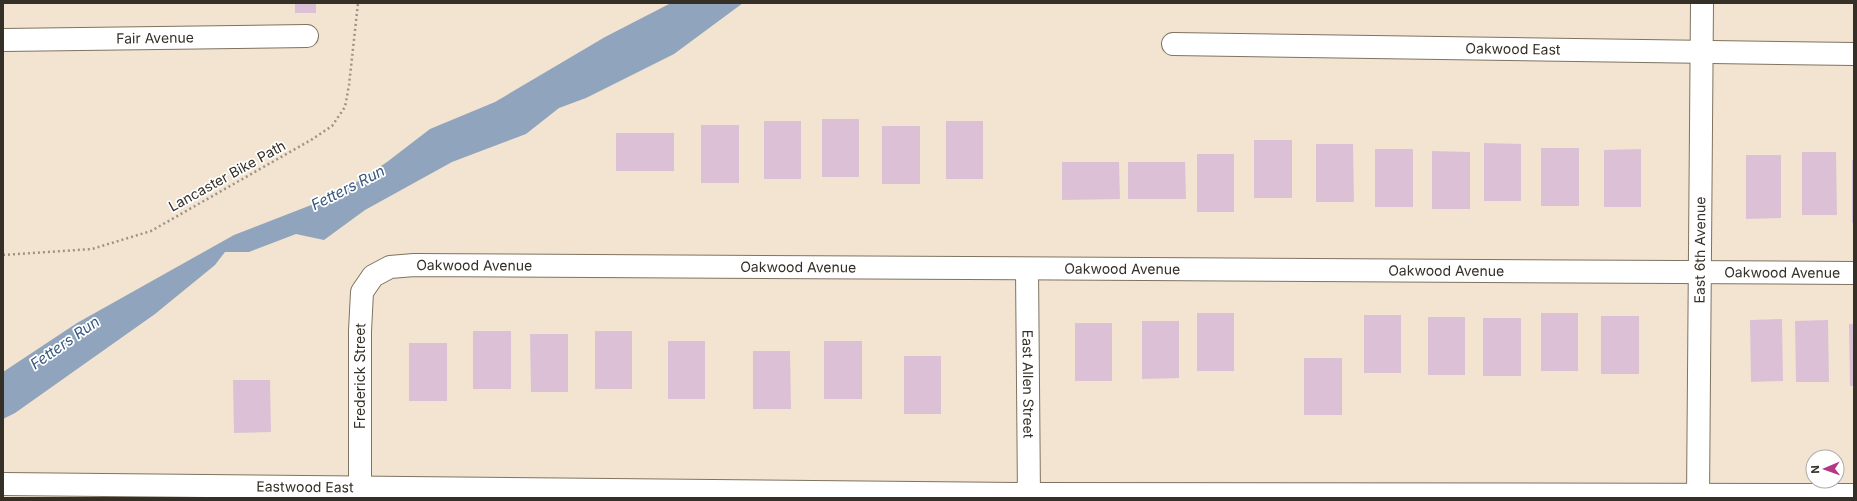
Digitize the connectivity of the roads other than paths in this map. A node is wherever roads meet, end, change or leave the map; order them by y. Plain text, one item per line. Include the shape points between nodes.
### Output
1 (1702, 3) edge
2 (307, 36) dead end
3 (3, 40) edge
4 (1173, 44) dead end
5 (1701, 51) junction
6 (1854, 54) edge
7 (390, 267) joint
8 (1027, 269) junction
9 (1700, 273) junction
10 (1854, 273) edge
11 (3, 484) edge
12 (360, 492) edge
13 (1854, 495) edge
14 (1029, 496) edge
15 (1698, 496) edge

1 - 5 street, East 6th Avenue
2 - 3 street, Fair Avenue
4 - 5 street, Oakwood East
5 - 6 street, Oakwood East
5 - 9 street, East 6th Avenue
7 - 8 street, Oakwood Avenue via 422,265
7 - 12 street, Frederick Street via 373,276 362,292
8 - 9 street, Oakwood Avenue
8 - 14 street, East Allen Street
9 - 10 street, Oakwood Avenue
9 - 15 street, East 6th Avenue
11 - 12 street, Eastwood East
12 - 14 street, Eastwood East
13 - 15 street, Eastwood East
14 - 15 street, Eastwood East

